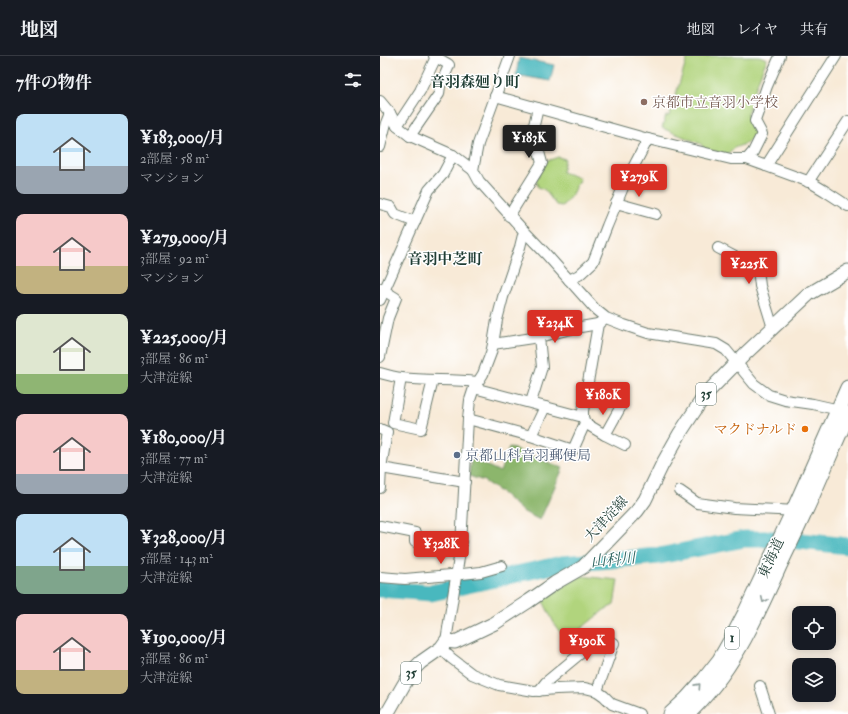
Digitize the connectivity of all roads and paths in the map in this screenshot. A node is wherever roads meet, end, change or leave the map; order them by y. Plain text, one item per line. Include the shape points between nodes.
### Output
1 (510, 56) edge
2 (780, 56) edge
3 (836, 56) edge
4 (435, 57) edge
5 (495, 96) junction
6 (380, 101) edge
7 (538, 108) junction
8 (390, 113) junction
9 (848, 122) edge
10 (397, 126) junction
11 (410, 136) junction
12 (648, 139) junction
13 (380, 147) edge
14 (453, 155) junction
15 (747, 159) junction
16 (766, 166) junction
17 (473, 170) junction
18 (808, 182) junction
19 (616, 203) junction
20 (380, 204) edge
21 (848, 206) edge
22 (656, 214) dead end
23 (510, 216) junction
24 (415, 222) junction
25 (524, 230) junction
26 (718, 248) dead end
27 (848, 271) edge
28 (570, 280) junction
29 (382, 289) edge
30 (380, 300) edge
31 (602, 321) junction
32 (773, 328) junction
33 (539, 337) junction
34 (493, 344) junction
35 (380, 357) edge
36 (736, 363) junction
37 (380, 373) edge
38 (401, 378) junction
39 (433, 380) junction
40 (476, 385) junction
41 (848, 388) edge
42 (531, 402) junction
43 (545, 407) junction
44 (620, 408) dead end
45 (845, 412) edge
46 (468, 419) junction
47 (584, 420) junction
48 (380, 429) edge
49 (605, 435) junction
50 (531, 436) junction
51 (625, 445) dead end
52 (381, 468) junction
53 (465, 482) junction
54 (380, 488) edge
55 (680, 491) dead end
56 (799, 511) junction
57 (380, 526) edge
58 (461, 545) junction
59 (780, 551) junction
60 (502, 566) dead end
61 (457, 576) junction
62 (380, 577) edge
63 (444, 645) junction
64 (760, 686) dead end
65 (539, 690) junction
66 (597, 690) junction
67 (387, 714) edge
68 (639, 714) edge
69 (671, 714) edge
70 (687, 714) edge
71 (769, 714) edge

1 - 5 street
2 - 15 street via 755,121 762,134
3 - 16 street
4 - 10 street via 420,91
4 - 11 street via 449,66 439,94
5 - 7 street
5 - 17 street via 478,144
6 - 8 street
7 - 12 street
7 - 23 street via 530,142 539,152 542,163
8 - 10 street
8 - 13 street
9 - 18 street
10 - 11 street
11 - 14 street
12 - 15 street via 731,159
12 - 19 street
14 - 17 street
14 - 24 street via 443,174 429,190
15 - 16 street
16 - 18 street
17 - 23 street via 479,182
18 - 21 street
19 - 22 street
19 - 28 street via 593,262
20 - 24 street via 391,207 395,214
23 - 25 street
24 - 29 street
25 - 28 street
25 - 34 street via 503,297
26 - 32 street via 758,269 760,286
27 - 32 main road, 大津淀線 / 35 via 809,294
28 - 31 street
29 - 30 street
29 - 35 street via 396,298 388,318
31 - 33 street
31 - 36 street via 648,333 716,344 726,350
31 - 47 street via 583,411
32 - 36 main road, 大津淀線 / 35
33 - 34 street
33 - 42 street via 542,367
34 - 40 street via 483,374
36 - 45 street via 754,384 769,395
36 - 63 main road, 大津淀線 / 35 via 705,396 680,433 637,511 583,567 495,623
37 - 38 street
38 - 39 street
38 - 39 street via 393,424 420,429
39 - 40 street via 461,380
40 - 42 street
40 - 46 street via 470,400
41 - 45 highway, 東海道 / 1
42 - 43 street
43 - 47 street
43 - 50 street
44 - 49 street
45 - 56 highway, 東海道 / 1
46 - 50 street
46 - 53 street
47 - 49 street
47 - 50 street via 573,450
48 - 52 street via 388,432
49 - 51 street
52 - 53 street
52 - 54 street
53 - 58 street
55 - 56 street via 697,503 734,508
56 - 59 highway, 東海道 / 1
57 - 58 street via 415,533 414,542
58 - 61 street
69 -> 59 highway, 東海道 / 1 via 720,660
59 -> 70 highway, 東海道 / 1 via 759,610 735,656 718,682
60 - 61 street
61 - 62 street via 406,579
61 - 63 street
63 - 65 street via 451,658 472,674 499,685 534,692
63 - 67 main road, 大津淀線 / 35 via 412,671
64 - 71 street
65 - 66 street
65 - 66 street via 598,639 614,643
66 - 68 street via 612,704

